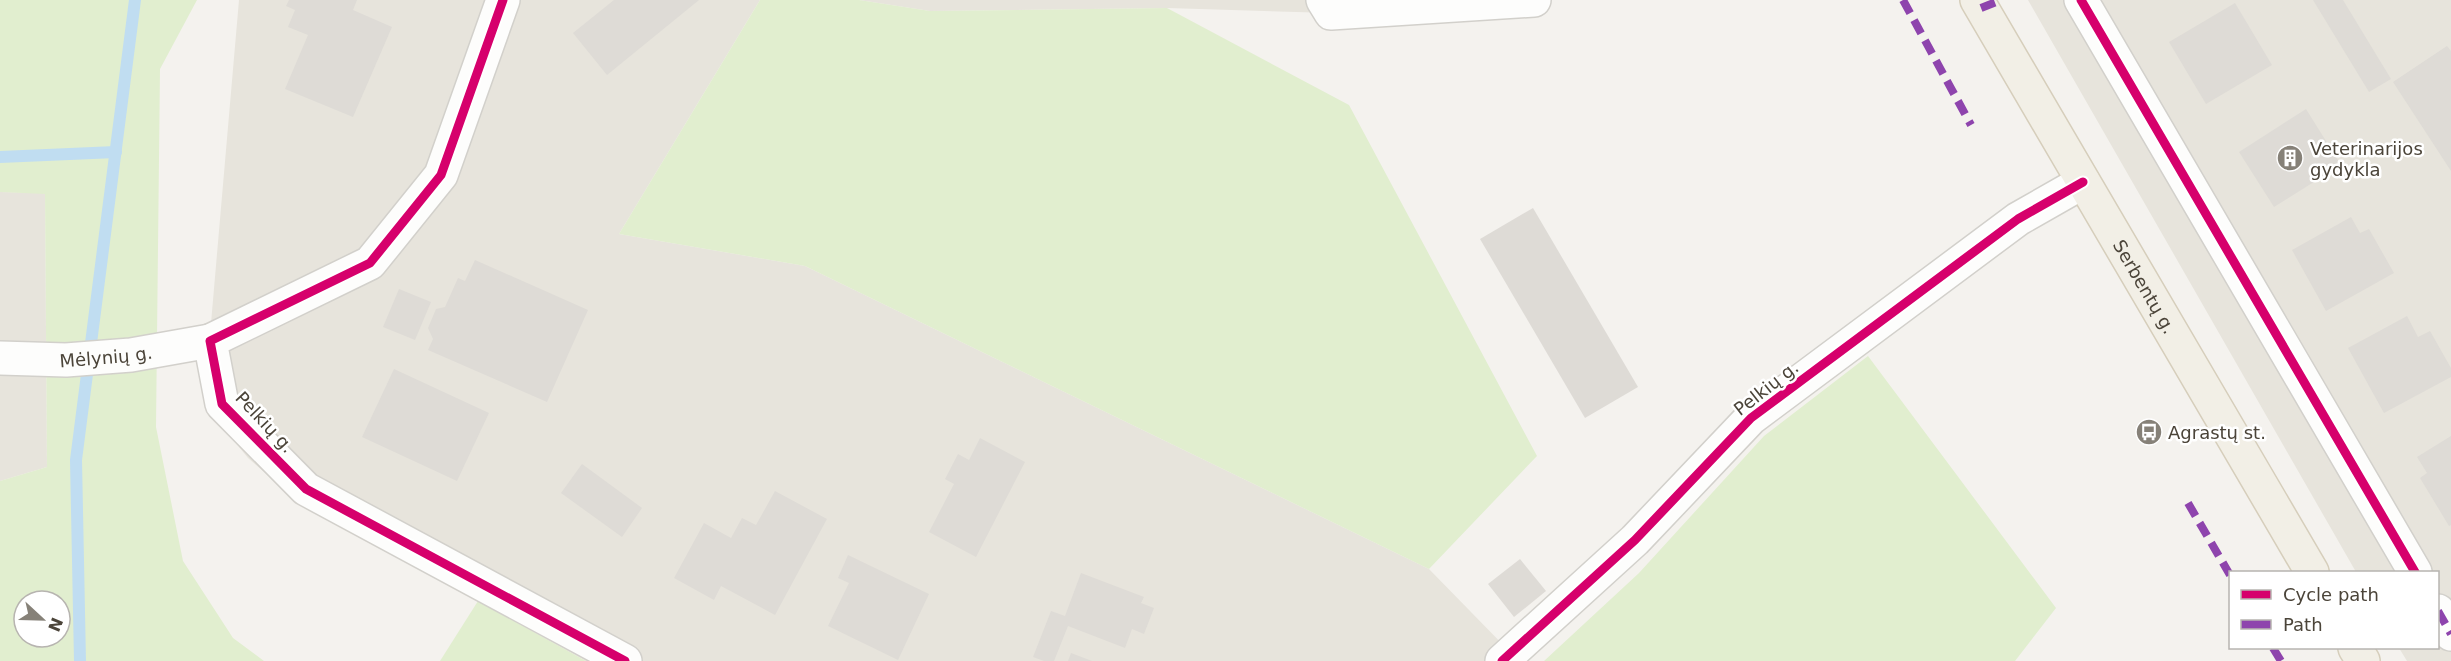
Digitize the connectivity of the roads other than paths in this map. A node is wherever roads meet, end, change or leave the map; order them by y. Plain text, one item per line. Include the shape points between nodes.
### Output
1 (503, 0) edge
2 (1323, 0) edge
3 (1534, 0) edge
4 (2081, 0) edge
5 (1986, 3) edge
6 (2083, 182) junction
7 (210, 341) junction
8 (0, 358) edge
9 (2311, 571) edge
10 (2414, 571) edge
11 (2439, 612) edge
12 (2451, 634) edge
13 (625, 661) edge
14 (1502, 661) edge

1 - 7 street via 441,175 370,263
2 - 3 street via 1331,13
4 - 10 street
5 - 6 main road, Serbentų g.
6 - 9 main road, Serbentų g.
6 - 14 street, Pelkių g. via 2018,219 1751,418 1635,540
7 - 8 street, Mėlynių g. via 131,355 66,360
7 - 13 street, Pelkių g. via 222,404 306,489
11 - 12 street

